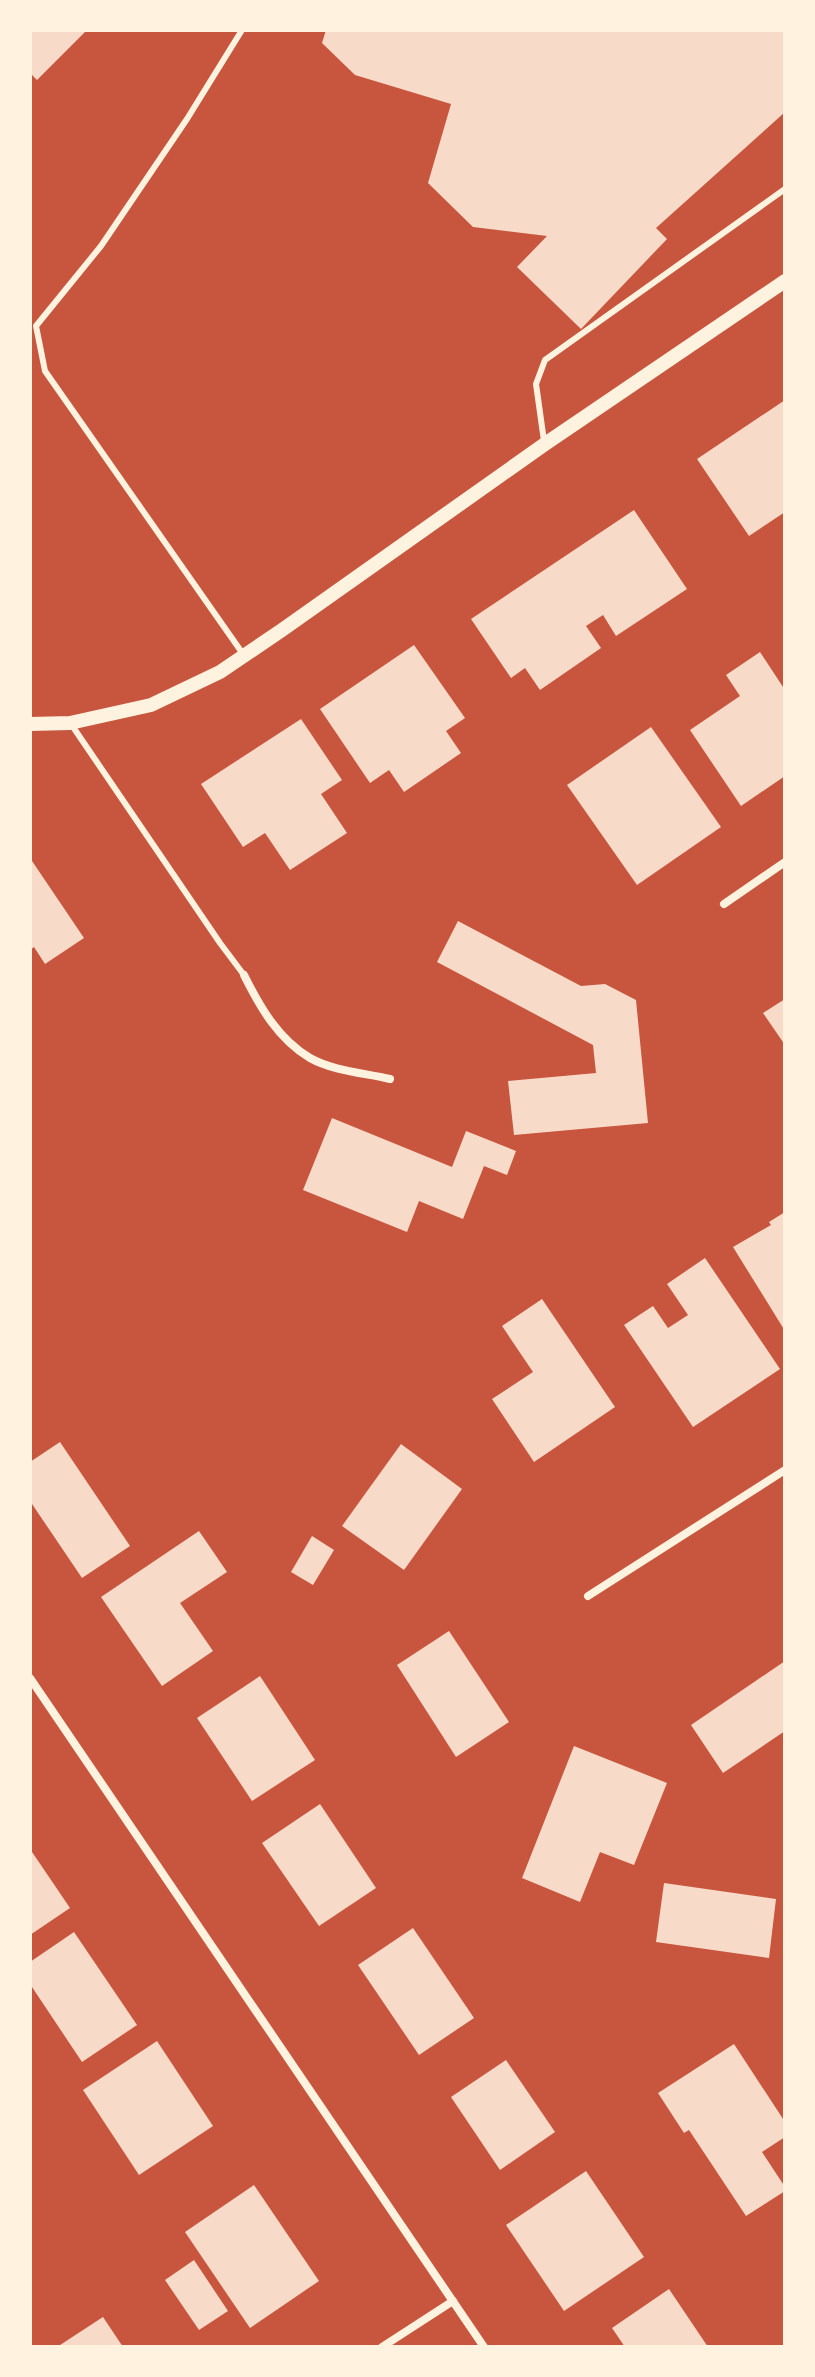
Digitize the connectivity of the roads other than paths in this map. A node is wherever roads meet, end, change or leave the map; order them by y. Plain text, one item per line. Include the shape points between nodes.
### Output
1 (242, 30) edge
2 (785, 189) edge
3 (785, 281) edge
4 (545, 444) junction
5 (244, 656) junction
6 (70, 723) junction
7 (30, 724) edge
8 (785, 862) edge
9 (724, 904) dead end
10 (244, 975) joint
11 (390, 1079) dead end
12 (785, 1470) edge
13 (588, 1596) dead end
14 (30, 1678) edge
15 (453, 2301) junction
16 (382, 2347) edge
17 (484, 2347) edge

1 - 5 lane via 101,246 36,326 45,371
2 - 4 lane via 545,360 536,384
3 - 4 street
4 - 5 street
5 - 6 street via 151,705
6 - 7 street
6 - 10 lane
8 - 9 street
10 - 11 street via 261,1009 312,1059
12 - 13 street
14 - 15 street
15 - 16 street
15 - 17 street

